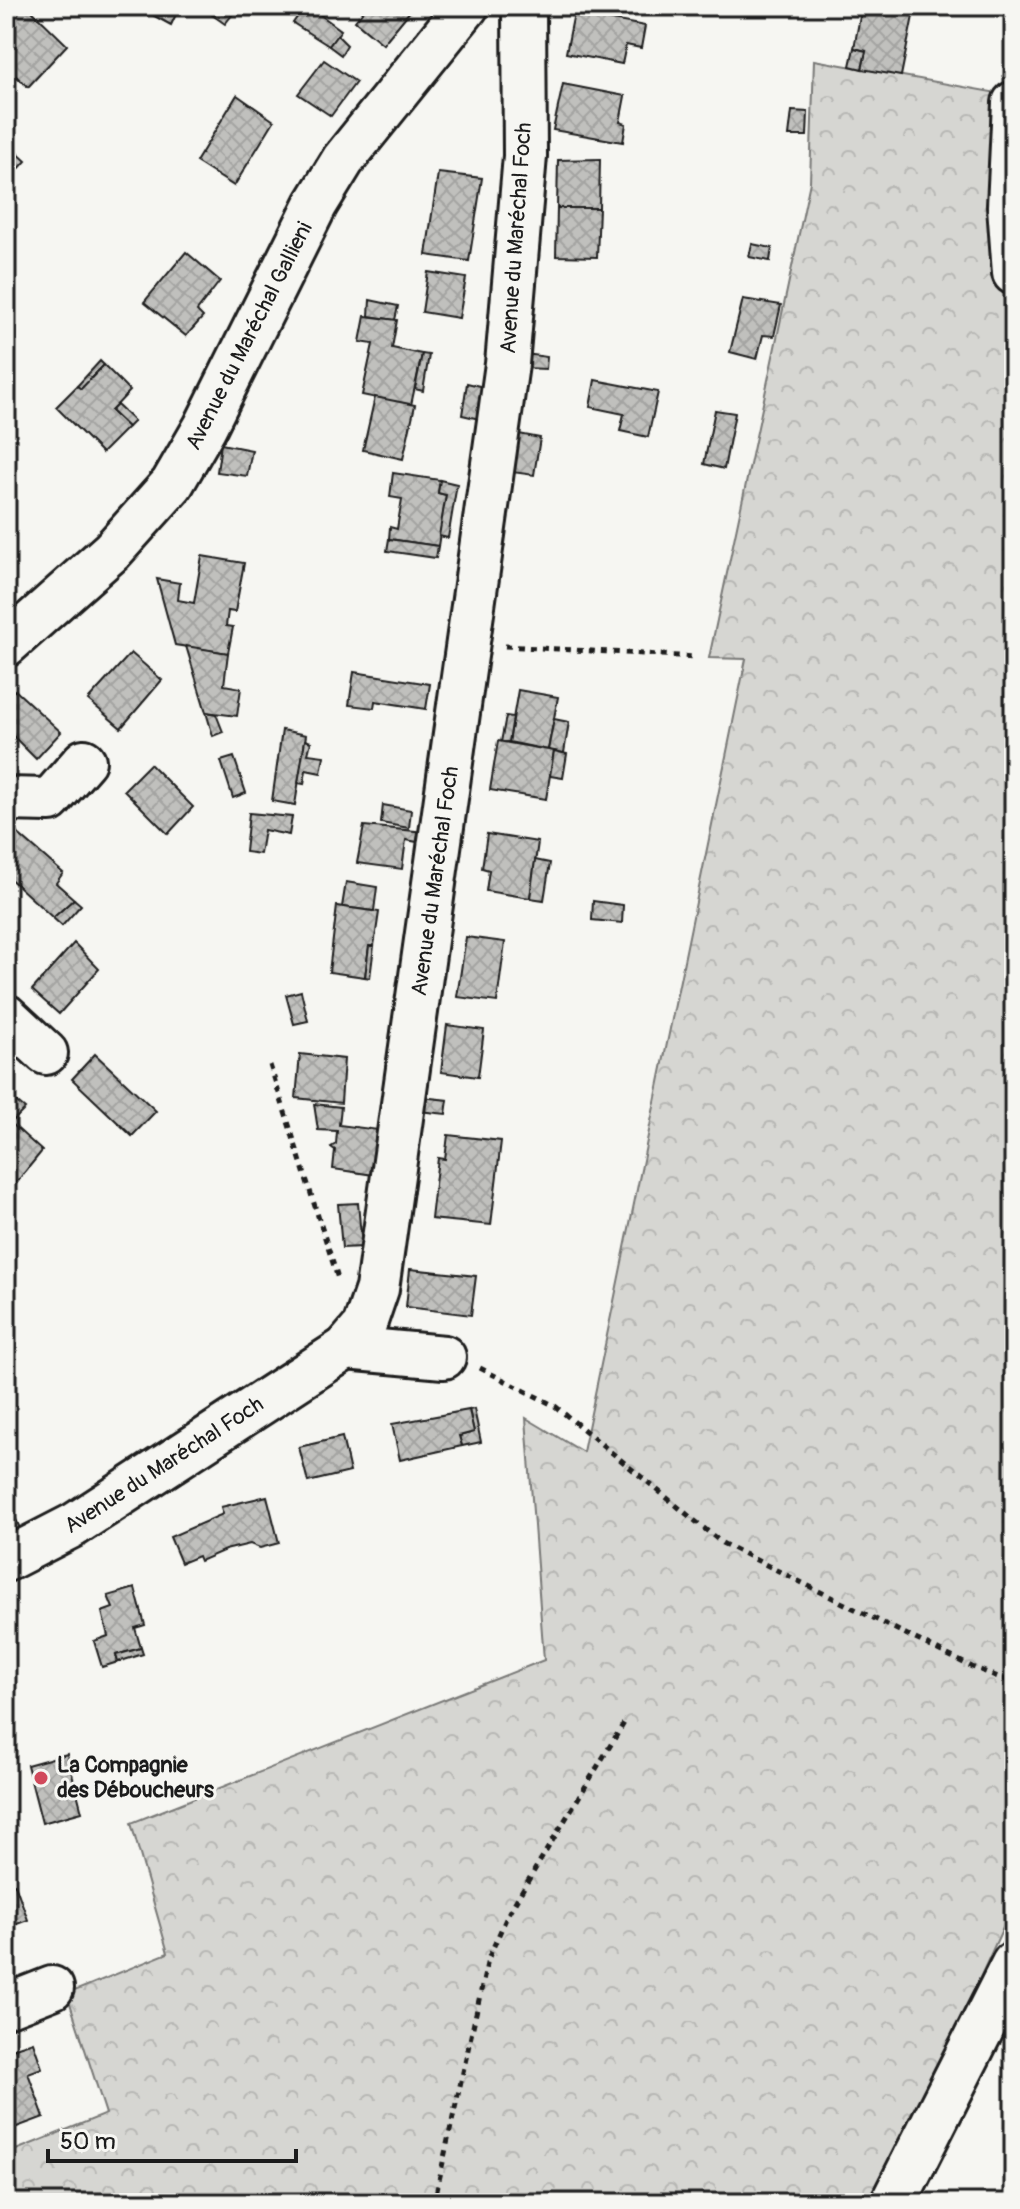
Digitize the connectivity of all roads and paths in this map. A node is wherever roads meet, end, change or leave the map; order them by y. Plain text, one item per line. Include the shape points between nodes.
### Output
1 (467, 6) edge
2 (524, 6) edge
3 (1014, 103) edge
4 (1014, 273) edge
5 (469, 644) junction
6 (6, 645) edge
7 (696, 657) dead end
8 (84, 761) dead end
9 (6, 799) edge
10 (6, 1016) edge
11 (46, 1053) dead end
12 (270, 1065) dead end
13 (353, 1340) junction
14 (444, 1357) joint
15 (6, 1560) edge
16 (1014, 1683) edge
17 (624, 1723) dead end
18 (1014, 1964) edge
19 (52, 1988) dead end
20 (6, 2006) edge
21 (434, 2203) edge
22 (893, 2203) edge

1 - 6 street, Avenue du Maréchal Gallieni via 343,160 172,484 112,551
2 - 5 street, Avenue du Maréchal Foch via 525,156 508,349
3 - 4 street via 1009,206
5 - 7 path
5 - 13 street, Avenue du Maréchal Foch via 377,1289 364,1327
8 - 9 street via 50,800
10 - 11 street
12 - 13 path
13 - 14 street
13 - 15 street, Avenue du Maréchal Foch via 74,1525
14 - 16 path via 474,1365 555,1406 722,1543
17 - 21 path via 509,1912 488,1959
18 - 22 main road
19 - 20 street

